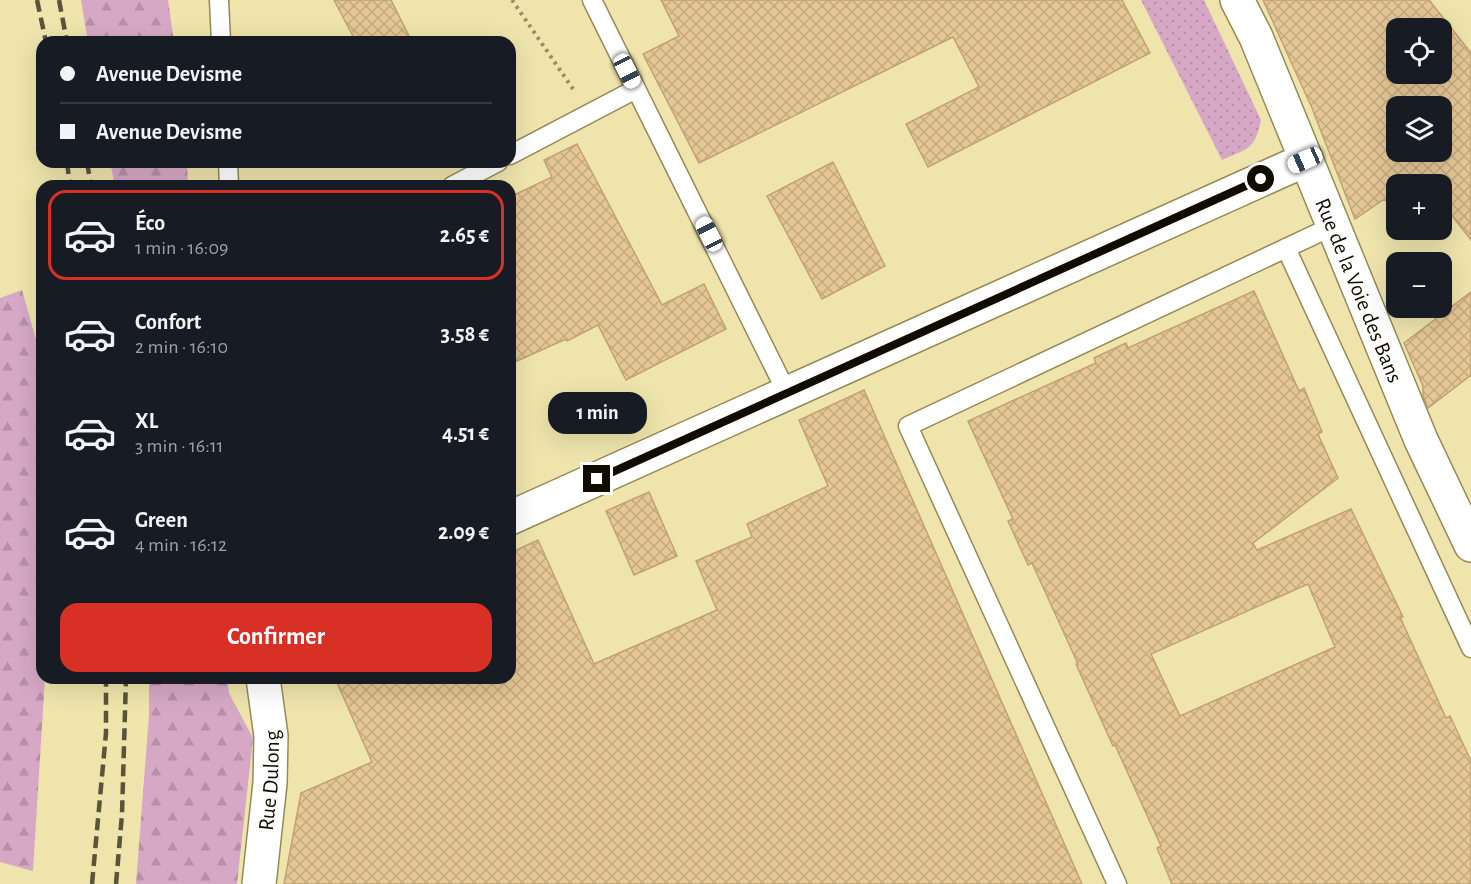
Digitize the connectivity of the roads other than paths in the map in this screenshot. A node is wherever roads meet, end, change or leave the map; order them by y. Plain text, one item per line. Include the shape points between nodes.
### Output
1 (219, 0) edge
2 (592, 0) edge
3 (1237, 0) edge
4 (221, 36) edge
5 (636, 89) junction
6 (516, 153) edge
7 (1305, 160) junction
8 (486, 168) edge
9 (464, 180) edge
10 (1333, 226) junction
11 (1286, 248) junction
12 (787, 393) junction
13 (516, 515) edge
14 (1471, 545) edge
15 (1471, 648) edge
16 (264, 684) edge
17 (259, 884) edge
18 (1117, 884) edge

1 - 4 lane
2 - 5 lane
3 - 7 street, Rue de la Voie des Bans
5 - 6 lane
5 - 12 lane
7 - 10 street, Rue de la Voie des Bans
7 - 12 street
8 - 9 lane
10 - 11 lane
10 - 14 street, Rue de la Voie des Bans via 1421,440
11 - 15 lane
11 - 18 lane via 908,426
12 - 13 street
16 - 17 street, Rue Dulong via 271,736 270,783

